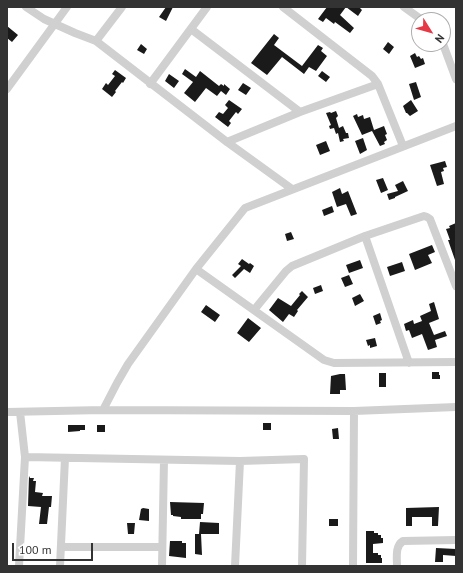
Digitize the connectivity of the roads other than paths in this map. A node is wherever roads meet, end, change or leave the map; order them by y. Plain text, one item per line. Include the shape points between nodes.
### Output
1 (26, 7) edge
2 (67, 7) edge
3 (122, 7) edge
4 (207, 7) edge
5 (283, 7) edge
6 (55, 24) junction
7 (191, 29) junction
8 (96, 41) junction
9 (447, 52) edge
10 (454, 68) edge
11 (456, 79) edge
12 (150, 84) junction
13 (378, 84) junction
14 (8, 87) edge
15 (300, 112) junction
16 (456, 126) edge
17 (227, 142) junction
18 (403, 146) junction
19 (292, 189) junction
20 (365, 236) junction
21 (196, 269) junction
22 (456, 286) edge
23 (254, 310) junction
24 (456, 362) edge
25 (409, 363) junction
26 (456, 408) edge
27 (103, 410) junction
28 (354, 411) junction
29 (7, 412) edge
30 (20, 412) junction
31 (25, 457) junction
32 (65, 458) junction
33 (164, 460) junction
34 (240, 461) junction
35 (456, 540) edge
36 (61, 547) junction
37 (162, 547) junction
38 (19, 566) edge
39 (60, 566) edge
40 (162, 566) edge
41 (235, 566) edge
42 (302, 566) edge
43 (352, 566) edge
44 (397, 566) edge

1 - 6 street
2 - 6 street
3 - 8 street
4 - 7 street
5 - 13 street via 372,76
6 - 8 street
6 - 14 street
7 - 12 street
7 - 15 street
8 - 12 street
9 - 10 street
10 - 11 street
12 - 17 street
13 - 15 street
13 - 18 street
15 - 17 street
16 - 18 street
17 - 19 street
18 - 19 street
19 - 21 street via 245,208
20 - 22 street via 427,217
20 - 23 street via 292,266
20 - 25 street
21 - 23 street
21 - 27 street via 128,364
23 - 25 street via 324,360 334,363
24 - 25 street
26 - 28 street
27 - 28 street
27 - 30 street
28 - 43 street
29 - 30 street
30 - 31 street
31 - 32 street
31 - 38 street
32 - 33 street
32 - 36 street
33 - 34 street
33 - 37 street
34 - 41 street
34 - 42 street via 304,459
35 - 44 street via 403,541 397,548
36 - 37 street
36 - 39 street
37 - 40 street

